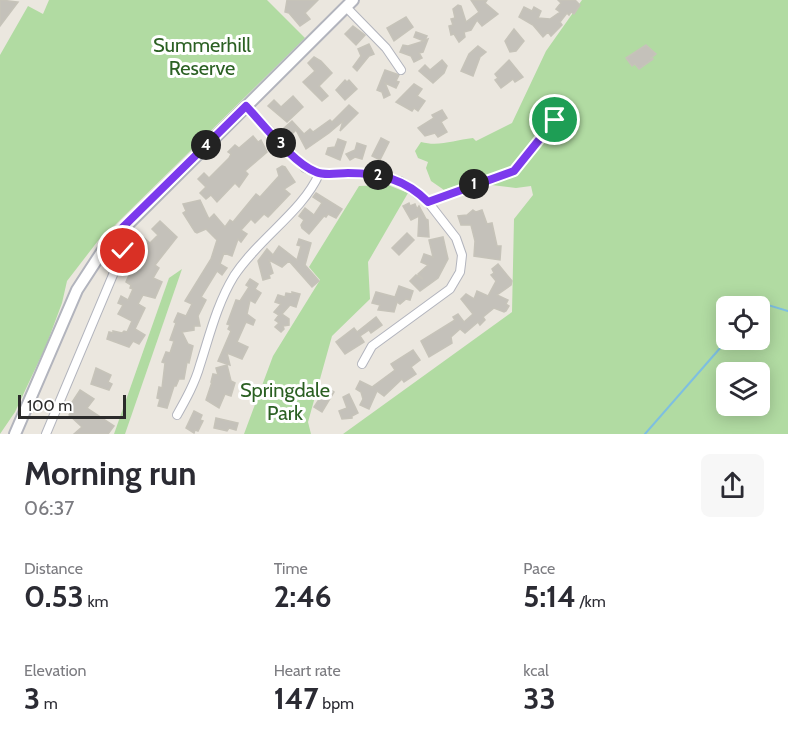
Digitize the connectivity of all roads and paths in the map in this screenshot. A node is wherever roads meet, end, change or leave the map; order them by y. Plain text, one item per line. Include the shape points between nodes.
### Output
1 (347, 3) edge
2 (401, 70) dead end
3 (246, 106) junction
4 (564, 106) dead end
5 (319, 174) junction
6 (428, 202) junction
7 (119, 231) junction
8 (362, 364) dead end
9 (177, 415) dead end
10 (15, 434) edge
11 (46, 434) edge

1 - 2 street
1 - 3 main road
3 - 5 street via 305,168
3 - 7 main road
4 - 6 street via 514,171
5 - 6 street via 393,178
5 - 9 street via 309,193 259,243 235,275 218,305 200,368
6 - 8 street via 456,238 462,255 460,272 450,288 372,346
7 - 10 main road via 85,275
7 - 11 street via 125,240 123,251

